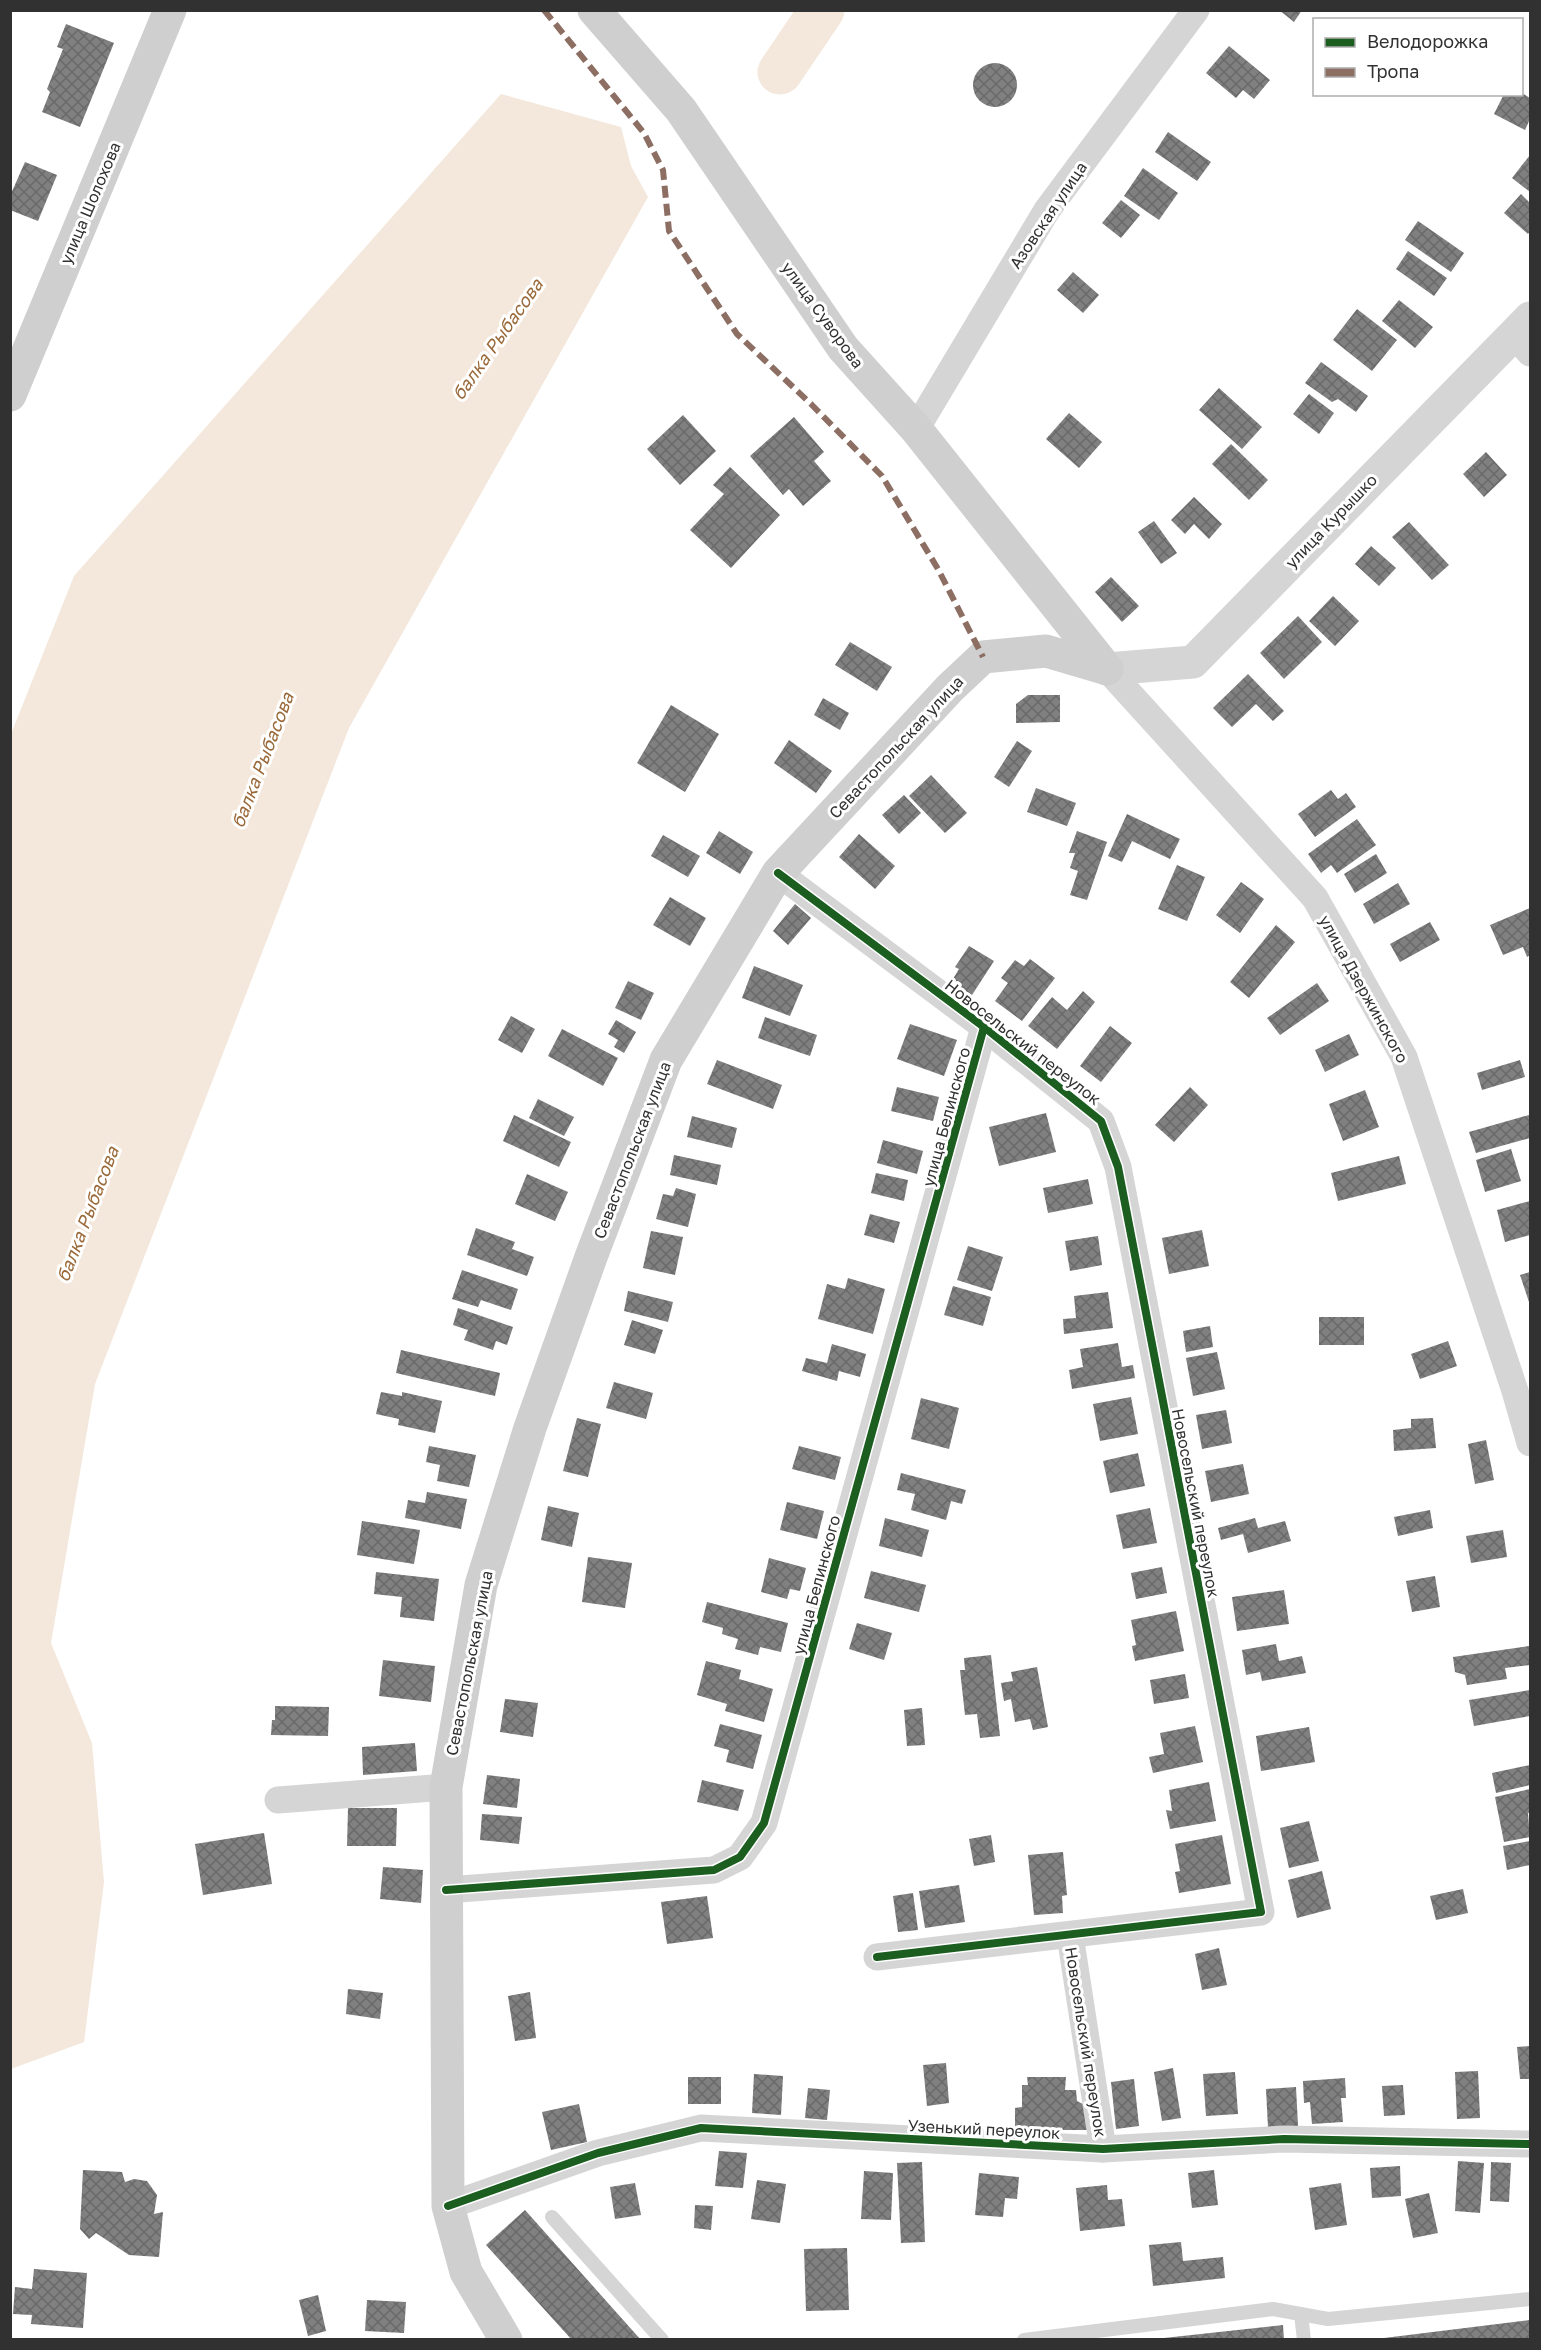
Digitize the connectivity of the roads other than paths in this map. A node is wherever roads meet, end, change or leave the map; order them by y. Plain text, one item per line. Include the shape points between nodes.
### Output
1 (171, 10) edge
2 (594, 10) edge
3 (1196, 10) edge
4 (1525, 335) edge
5 (10, 395) edge
6 (915, 429) junction
7 (1107, 669) junction
8 (778, 873) junction
9 (984, 1027) junction
10 (1530, 1443) edge
11 (446, 1787) junction
12 (278, 1800) dead end
13 (446, 1890) junction
14 (1070, 1935) junction
15 (877, 1957) dead end
16 (1530, 2144) edge
17 (1103, 2149) junction
18 (448, 2206) junction
19 (552, 2217) dead end
20 (1530, 2299) edge
21 (1301, 2314) junction
22 (506, 2340) edge
23 (662, 2340) edge
24 (1024, 2340) edge
25 (1304, 2340) edge

1 - 5 main road, улица Шолохова
2 - 6 main road, улица Суворова via 681,110 843,348
3 - 6 street, Азовская улица via 1047,210
4 - 7 street, улица Курышко via 1193,663
6 - 7 main road, улица Суворова
7 - 8 main road, Севастопольская улица via 1046,651 983,657
7 - 10 street, улица Дзержинского via 1315,898 1404,1057
8 - 9 street, Новосельский переулок
8 - 11 main road, Севастопольская улица via 666,1060 591,1257 530,1428 481,1585
9 - 13 street, улица Белинского via 764,1823 740,1857 714,1870
9 - 14 street, Новосельский переулок via 1101,1121 1118,1167 1261,1912
11 - 12 street
11 - 13 main road, Севастопольская улица
13 - 18 main road, Севастопольская улица
14 - 15 street, Новосельский переулок
14 - 17 street, Новосельский переулок
16 - 17 street, Узенький переулок via 1284,2139
17 - 18 street, Узенький переулок via 701,2128 598,2153
18 - 22 main road, Севастопольская улица via 466,2272
19 - 23 lane
20 - 21 lane via 1328,2319
21 - 24 lane via 1273,2309
21 - 25 lane

